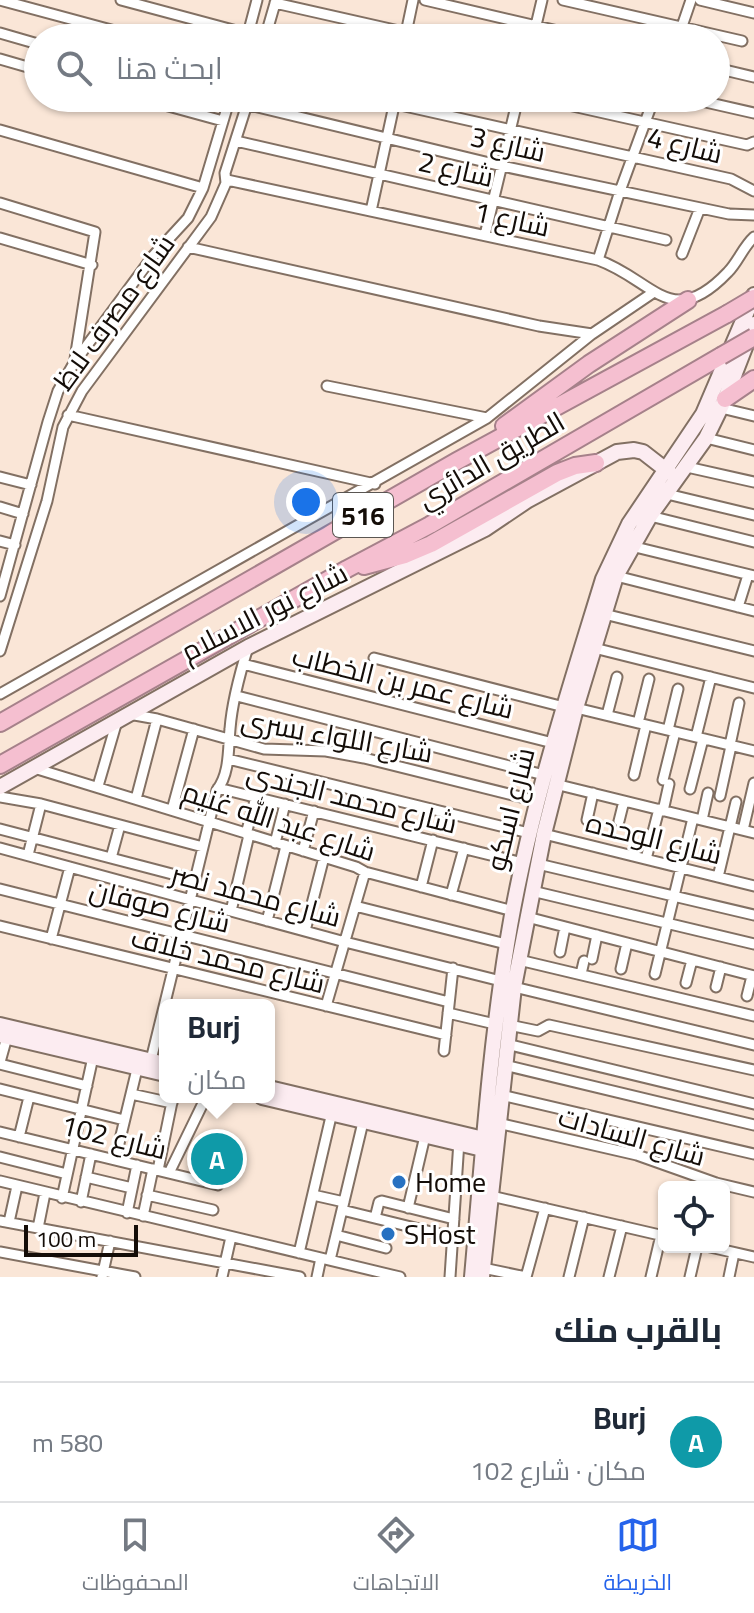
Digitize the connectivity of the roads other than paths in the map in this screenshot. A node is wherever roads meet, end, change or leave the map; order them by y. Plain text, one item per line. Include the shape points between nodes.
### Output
1 (0, 0) edge
2 (121, 0) edge
3 (257, 0) edge
4 (413, 0) edge
5 (425, 0) edge
6 (542, 0) edge
7 (563, 0) edge
8 (691, 0) edge
9 (700, 0) edge
10 (275, 1) edge
11 (754, 13) edge
12 (89, 24) edge
13 (206, 24) edge
14 (251, 24) edge
15 (269, 24) edge
16 (364, 24) edge
17 (408, 24) edge
18 (527, 24) edge
19 (536, 24) edge
20 (648, 24) edge
21 (683, 24) edge
22 (0, 33) edge
23 (730, 39) edge
24 (24, 40) edge
25 (742, 41) dead end
26 (0, 59) edge
27 (24, 66) edge
28 (730, 71) edge
29 (754, 77) edge
30 (730, 108) edge
31 (190, 112) edge
32 (225, 112) edge
33 (245, 112) edge
34 (286, 112) edge
35 (393, 112) edge
36 (439, 112) edge
37 (515, 112) edge
38 (599, 112) edge
39 (648, 112) edge
40 (754, 113) edge
41 (223, 121) junction
42 (644, 122) junction
43 (0, 130) edge
44 (511, 130) junction
45 (388, 139) junction
46 (236, 141) junction
47 (754, 142) edge
48 (633, 155) junction
49 (502, 166) junction
50 (380, 174) junction
51 (227, 180) junction
52 (203, 188) junction
53 (620, 191) junction
54 (754, 191) edge
55 (493, 200) junction
56 (0, 203) edge
57 (700, 208) junction
58 (371, 211) junction
59 (754, 215) edge
60 (608, 226) junction
61 (485, 235) junction
62 (754, 237) edge
63 (0, 238) edge
64 (666, 240) dead end
65 (188, 247) junction
66 (682, 254) dead end
67 (598, 260) junction
68 (92, 265) junction
69 (654, 292) junction
70 (754, 296) edge
71 (688, 300) junction
72 (754, 324) edge
73 (592, 334) junction
74 (754, 337) edge
75 (74, 363) junction
76 (754, 379) edge
77 (327, 386) dead end
78 (754, 389) edge
79 (720, 398) junction
80 (68, 415) junction
81 (754, 416) edge
82 (487, 418) junction
83 (48, 422) junction
84 (63, 427) junction
85 (706, 438) junction
86 (754, 450) edge
87 (457, 461) junction
88 (596, 463) junction
89 (687, 467) junction
90 (665, 469) junction
91 (0, 477) edge
92 (677, 480) junction
93 (754, 482) edge
94 (375, 484) junction
95 (31, 485) junction
96 (667, 494) junction
97 (0, 507) edge
98 (23, 514) junction
99 (754, 515) edge
100 (650, 516) junction
101 (0, 541) edge
102 (754, 542) edge
103 (15, 545) junction
104 (631, 546) junction
105 (347, 569) junction
106 (616, 576) junction
107 (751, 576) edge
108 (0, 596) edge
109 (738, 607) junction
110 (754, 611) edge
111 (604, 614) junction
112 (248, 647) junction
113 (594, 648) junction
114 (0, 651) edge
115 (754, 651) edge
116 (374, 658) dead end
117 (243, 664) junction
118 (617, 677) dead end
119 (711, 677) junction
120 (649, 679) dead end
121 (754, 688) edge
122 (678, 689) dead end
123 (0, 694) edge
124 (237, 696) junction
125 (739, 703) dead end
126 (570, 707) junction
127 (607, 715) junction
128 (123, 717) junction
129 (157, 719) junction
130 (1, 722) edge
131 (642, 724) junction
132 (194, 729) junction
133 (672, 731) junction
134 (700, 738) junction
135 (231, 740) junction
136 (553, 743) junction
137 (730, 745) junction
138 (754, 751) edge
139 (228, 759) junction
140 (0, 765) edge
141 (33, 767) junction
142 (634, 775) dead end
143 (550, 780) junction
144 (754, 783) edge
145 (98, 786) junction
146 (0, 787) edge
147 (218, 788) junction
148 (690, 789) dead end
149 (593, 793) junction
150 (708, 793) dead end
151 (720, 796) dead end
152 (0, 797) edge
153 (256, 797) junction
154 (136, 799) junction
155 (537, 801) junction
156 (624, 801) junction
157 (736, 802) dead end
158 (41, 804) junction
159 (285, 804) junction
160 (172, 810) junction
161 (661, 810) junction
162 (314, 811) junction
163 (698, 819) junction
164 (587, 820) dead end
165 (619, 821) dead end
166 (209, 822) junction
167 (120, 825) junction
168 (730, 827) junction
169 (0, 829) edge
170 (743, 830) junction
171 (754, 833) edge
172 (248, 834) junction
173 (537, 834) junction
174 (33, 838) junction
175 (433, 840) junction
176 (275, 843) junction
177 (286, 846) junction
178 (203, 847) junction
179 (0, 848) edge
180 (464, 848) junction
181 (303, 851) junction
182 (28, 855) junction
183 (324, 857) junction
184 (111, 858) junction
185 (646, 859) junction
186 (530, 863) junction
187 (70, 867) junction
188 (681, 868) junction
189 (365, 872) junction
190 (718, 877) junction
191 (195, 880) junction
192 (753, 882) edge
193 (421, 887) junction
194 (0, 889) edge
195 (532, 891) junction
196 (451, 895) junction
197 (674, 896) junction
198 (190, 899) junction
199 (60, 904) junction
200 (355, 906) junction
201 (231, 911) junction
202 (520, 914) junction
203 (754, 915) edge
204 (267, 921) junction
205 (667, 923) junction
206 (0, 926) edge
207 (565, 927) junction
208 (305, 931) junction
209 (181, 934) junction
210 (597, 935) junction
211 (51, 939) junction
212 (345, 942) junction
213 (627, 943) junction
214 (506, 944) junction
215 (754, 944) edge
216 (560, 952) dead end
217 (661, 952) junction
218 (519, 960) junction
219 (692, 960) junction
220 (721, 967) junction
221 (453, 968) junction
222 (173, 969) junction
223 (621, 969) dead end
224 (336, 973) junction
225 (581, 974) junction
226 (655, 974) dead end
227 (753, 976) edge
228 (686, 983) dead end
229 (508, 984) junction
230 (716, 987) dead end
231 (545, 995) junction
232 (747, 996) dead end
233 (165, 999) edge
234 (449, 1002) junction
235 (326, 1006) junction
236 (542, 1006) dead end
237 (448, 1013) junction
238 (754, 1016) edge
239 (159, 1021) edge
240 (502, 1024) junction
241 (2, 1032) edge
242 (446, 1035) junction
243 (51, 1042) junction
244 (506, 1044) junction
245 (754, 1045) edge
246 (444, 1051) dead end
247 (93, 1057) junction
248 (148, 1062) edge
249 (0, 1063) edge
250 (504, 1065) junction
251 (754, 1070) edge
252 (677, 1085) junction
253 (87, 1086) junction
254 (0, 1089) edge
255 (275, 1090) edge
256 (131, 1094) junction
257 (501, 1095) junction
258 (29, 1097) junction
259 (159, 1098) edge
260 (275, 1099) edge
261 (171, 1103) edge
262 (203, 1103) edge
263 (754, 1104) edge
264 (672, 1106) junction
265 (333, 1109) junction
266 (81, 1110) junction
267 (365, 1116) junction
268 (124, 1120) junction
269 (498, 1123) junction
270 (754, 1125) edge
271 (0, 1132) edge
272 (425, 1136) junction
273 (19, 1137) junction
274 (459, 1138) junction
275 (490, 1145) junction
276 (73, 1150) junction
277 (91, 1154) junction
278 (754, 1154) edge
279 (0, 1157) edge
280 (115, 1160) junction
281 (137, 1165) junction
282 (155, 1170) junction
283 (169, 1173) junction
284 (67, 1174) junction
285 (86, 1177) junction
286 (0, 1181) edge
287 (218, 1185) dead end
288 (17, 1186) junction
289 (132, 1188) junction
290 (754, 1192) edge
291 (45, 1193) junction
292 (147, 1195) junction
293 (313, 1195) junction
294 (491, 1196) junction
295 (62, 1198) junction
296 (81, 1202) junction
297 (343, 1206) junction
298 (408, 1208) junction
299 (545, 1208) junction
300 (213, 1210) dead end
301 (127, 1213) junction
302 (143, 1216) junction
303 (584, 1217) junction
304 (375, 1218) junction
305 (454, 1219) junction
306 (5, 1222) edge
307 (622, 1226) junction
308 (38, 1228) junction
309 (336, 1235) junction
310 (658, 1235) edge
311 (231, 1237) junction
312 (452, 1237) junction
313 (110, 1241) junction
314 (386, 1248) dead end
315 (658, 1251) edge
316 (0, 1252) edge
317 (730, 1252) edge
318 (299, 1253) junction
319 (696, 1253) edge
320 (734, 1253) junction
321 (754, 1257) edge
322 (325, 1259) junction
323 (225, 1263) junction
324 (103, 1274) edge
325 (479, 1274) edge
326 (135, 1277) edge
327 (222, 1277) edge
328 (300, 1277) edge
329 (317, 1277) edge
330 (399, 1277) edge
331 (450, 1277) edge
332 (526, 1277) edge
333 (569, 1277) edge
334 (609, 1277) edge
335 (651, 1277) edge
336 (690, 1277) edge
337 (729, 1277) edge

1 - 12 street
2 - 13 street
3 - 14 street
4 - 17 street
5 - 18 street
6 - 19 street
7 - 20 street
8 - 21 street
9 - 11 street
10 - 15 street
10 - 16 street
22 - 24 street
23 - 25 street
26 - 27 street
28 - 29 street
30 - 40 street
31 - 41 street
32 - 41 street, شارع مصرف لاظ
33 - 46 street, شارع مصرف لاظ
34 - 45 street, شارع 3
35 - 45 street
36 - 44 street, شارع 4
37 - 44 street
38 - 42 street
39 - 42 street
41 - 52 street, شارع مصرف لاظ
42 - 47 street via 747,145
42 - 48 street
43 - 52 street
44 - 48 street, شارع 4
44 - 49 street
45 - 49 street, شارع 3
45 - 50 street
46 - 50 street, شارع 2
46 - 51 street, شارع مصرف لاظ
48 - 53 street
48 - 54 street, شارع 4 via 731,179
49 - 53 street, شارع 3
49 - 55 street
50 - 55 street, شارع 2
50 - 58 street
51 - 58 street, شارع 1
51 - 65 street, شارع مصرف لاظ via 211,217
52 - 75 street, شارع مصرف لاظ via 183,225 153,256
53 - 57 street, شارع 3
53 - 60 street
55 - 60 street, شارع 2
55 - 61 street
56 - 68 street via 94,230
57 - 59 street, شارع 3
57 - 66 street
58 - 61 street, شارع 1
60 - 64 street, شارع 2
60 - 67 street
61 - 67 street, شارع 1
62 - 71 street via 730,271
63 - 68 street
65 - 73 street
65 - 80 street, شارع مصرف لاظ
67 - 69 street, شارع 1
68 - 75 street
69 - 71 street, شارع 1 via 669,300
69 - 73 street
70 - 79 main road
70 - 87 highway, الطريق الدائري / 516, bridge
71 - 87 highway via 589,364
72 - 79 main road
73 - 82 street
74 - 105 highway, الطريق الدائري / 516, bridge
75 - 83 street, شارع مصرف لاظ
76 - 79 highway
77 - 82 street
78 - 79 street
79 - 81 street
79 - 85 main road, شارع اسكو
79 - 90 main road, شارع اسكو
80 - 84 street, شارع مصرف لاظ
80 - 94 street
82 - 94 street
83 - 84 street
83 - 95 street, شارع مصرف لاظ
84 - 114 street, شارع مصرف لاظ via 47,501
85 - 86 street
85 - 89 main road, شارع اسكو
87 - 130 highway, الطريق الدائري / 516
88 - 90 main road, شارع نور الاسلام via 634,450
88 - 105 highway via 557,473 419,550
88 - 112 main road, شارع نور الاسلام via 485,529
89 - 92 main road, شارع اسكو
89 - 93 street
90 - 92 main road, شارع نور الاسلام
90 - 126 main road, شارع اسكو via 629,524 603,579
91 - 95 street
92 - 96 main road, شارع اسكو
94 - 123 street
95 - 98 street, شارع مصرف لاظ
96 - 99 street
96 - 100 main road, شارع اسكو
97 - 98 street
98 - 103 street, شارع مصرف لاظ
100 - 102 street
100 - 104 main road, شارع اسكو
101 - 103 street
103 - 108 street, شارع مصرف لاظ
104 - 106 main road, شارع اسكو
104 - 107 street
105 - 140 highway, الطريق الدائري / 516
106 - 109 street
106 - 111 main road, شارع اسكو
107 - 109 street
109 - 110 street
111 - 113 main road, شارع اسكو
111 - 115 street
112 - 117 street
112 - 128 main road, شارع نور الاسلام
113 - 119 street
113 - 126 main road, شارع اسكو
116 - 126 street
117 - 124 street
117 - 136 street, شارع عمر بن الخطاب
118 - 127 street
119 - 121 street
119 - 134 street
120 - 131 street
122 - 133 street
124 - 135 street
124 - 143 street
125 - 137 street
126 - 127 street
126 - 136 main road, شارع اسكو
126 - 143 main road, شارع اسكو
127 - 131 street
128 - 129 street, شارع اللواء يسرى
128 - 141 main road, شارع نور الاسلام
128 - 145 street
129 - 132 street, شارع اللواء يسرى
129 - 154 street
131 - 133 street
131 - 142 street
132 - 135 street, شارع اللواء يسرى
132 - 160 street
133 - 134 street
133 - 161 street
134 - 137 street
134 - 148 street
135 - 139 street
135 - 155 street, شارع اللواء يسرى via 276,750 345,754
136 - 143 main road, شارع اسكو
137 - 138 street
137 - 151 street
139 - 147 street
139 - 173 street, شارع الوحده
141 - 145 street, شارع عبد الله غنيم
141 - 146 main road, شارع نور الاسلام
143 - 149 street
143 - 155 main road, شارع اسكو
143 - 173 main road, شارع اسكو
144 - 170 street
145 - 154 street, شارع عبد الله غنيم
147 - 153 street, شارع محمد الجندى
147 - 166 street
149 - 156 street
149 - 164 street
150 - 163 street
152 - 158 street
153 - 159 street, شارع محمد الجندى
153 - 172 street
154 - 160 street, شارع عبد الله غنيم
155 - 173 main road, شارع اسكو
156 - 161 street
156 - 165 street
157 - 168 street
158 - 167 street
158 - 174 street
159 - 162 street, شارع محمد الجندى
159 - 176 street
160 - 166 street, شارع عبد الله غنيم
161 - 163 street
161 - 185 street
162 - 175 street, شارع محمد الجندى
162 - 181 street
163 - 168 street
163 - 188 street
166 - 172 street, شارع عبد الله غنيم
166 - 178 street
167 - 178 street
167 - 184 street
168 - 170 street
168 - 190 street
169 - 174 street
170 - 171 street
172 - 176 street, شارع عبد الله غنيم
172 - 201 street
173 - 185 street, شارع الوحده
173 - 186 main road, شارع اسكو
174 - 182 street
174 - 184 street
175 - 180 street, شارع محمد الجندى
175 - 193 street
176 - 177 street, شارع عبد الله غنيم
177 - 181 street, شارع عبد الله غنيم
177 - 204 street
178 - 191 street
179 - 182 street, شارع محمد نصر
180 - 186 street, شارع محمد الجندى
180 - 196 street
181 - 183 street, شارع عبد الله غنيم
182 - 187 street, شارع محمد نصر
183 - 189 street, شارع عبد الله غنيم
183 - 208 street
184 - 191 street
185 - 188 street, شارع الوحده
186 - 195 main road, شارع اسكو
186 - 197 street, شارع محمد الجندى
186 - 202 main road, شارع اسكو
187 - 198 street, شارع محمد نصر
187 - 199 street
188 - 190 street, شارع الوحده
188 - 197 street
189 - 193 street, شارع عبد الله غنيم
189 - 200 street
190 - 192 street, شارع الوحده
191 - 198 street
193 - 196 street, شارع عبد الله غنيم
194 - 199 street, شارع صوفان
195 - 202 main road, شارع اسكو
195 - 205 street
196 - 202 street, شارع عبد الله غنيم
197 - 203 street, شارع محمد الجندى
197 - 205 street
198 - 201 street, شارع محمد نصر
198 - 209 street
199 - 209 street, شارع صوفان
199 - 211 street
200 - 212 street
200 - 214 street
201 - 204 street, شارع محمد نصر
202 - 207 street, شارع عبد الله غنيم
202 - 214 main road, شارع اسكو
202 - 218 main road, شارع اسكو
204 - 208 street, شارع محمد نصر
205 - 215 street
205 - 217 street
206 - 211 street, شارع محمد خلاف
207 - 210 street, شارع عبد الله غنيم
207 - 216 street
208 - 212 street, شارع محمد نصر
209 - 222 street
209 - 224 street, شارع صوفان
210 - 213 street, شارع عبد الله غنيم
210 - 225 street
211 - 222 street, شارع محمد خلاف
212 - 221 street, شارع محمد نصر
212 - 224 street
213 - 217 street, شارع عبد الله غنيم
213 - 223 street
214 - 229 main road, شارع اسكو
217 - 219 street, شارع عبد الله غنيم
217 - 226 street
218 - 225 street
218 - 229 main road, شارع اسكو
219 - 220 street, شارع عبد الله غنيم
219 - 228 street
220 - 227 street, شارع عبد الله غنيم
220 - 230 street
221 - 229 street, شارع محمد نصر
221 - 234 street
222 - 233 street
222 - 235 street, شارع محمد خلاف
224 - 234 street, شارع صوفان
224 - 235 street
225 - 238 street
227 - 232 street
229 - 231 street, شارع محمد نصر
229 - 240 main road, شارع اسكو
231 - 236 street
231 - 245 street, شارع محمد نصر
234 - 237 street
235 - 242 street, شارع محمد خلاف
237 - 240 street
237 - 242 street
239 - 248 street
240 - 244 main road, شارع اسكو
240 - 251 street via 538,1031 549,1025
240 - 275 main road, شارع اسكو
241 - 243 main road
241 - 249 street
242 - 246 street
243 - 247 main road
243 - 248 main road
244 - 250 main road, شارع اسكو
244 - 252 street
247 - 248 main road
247 - 253 street
248 - 256 street
249 - 253 street
250 - 257 main road, شارع اسكو
250 - 264 street
252 - 263 street
252 - 264 street
253 - 266 street
254 - 258 street
255 - 265 main road
256 - 259 street
256 - 268 street
257 - 269 main road, شارع اسكو
257 - 278 street
258 - 266 street
258 - 273 street
260 - 265 main road
261 - 282 street
262 - 283 street
264 - 270 street
265 - 267 main road
265 - 293 street
266 - 268 street
266 - 276 street
267 - 272 main road
267 - 274 main road
267 - 297 street
268 - 280 street
269 - 275 main road, شارع اسكو
269 - 290 street, شارع السادات via 637,1155
271 - 273 street, شارع 102
272 - 274 main road
272 - 298 street
273 - 276 street, شارع 102
274 - 275 main road
274 - 305 street
275 - 294 main road, شارع اسكو
275 - 325 main road, شارع اسكو
276 - 277 street, شارع 102
276 - 284 street
277 - 280 street, شارع 102
277 - 285 street
279 - 284 street
280 - 281 street, شارع 102
281 - 282 street, شارع 102
281 - 289 street
282 - 283 street, شارع 102
282 - 292 street
283 - 287 street, شارع 102
284 - 295 street
285 - 289 street
285 - 296 street
286 - 288 street
288 - 291 street
288 - 306 street
289 - 301 street
291 - 295 street
291 - 308 street
292 - 300 street
292 - 302 street
293 - 297 street
293 - 318 street
294 - 299 street
294 - 325 main road, شارع اسكو
295 - 296 street
296 - 301 street
297 - 304 street
297 - 309 street
298 - 304 street via 381,1201
298 - 305 street
299 - 303 street
299 - 332 street
301 - 302 street
302 - 311 street
303 - 307 street
303 - 333 street
304 - 312 street
305 - 312 street
306 - 308 street
307 - 310 street
307 - 334 street
308 - 313 street
309 - 314 street
309 - 322 street
311 - 318 street
311 - 323 street
312 - 331 street
313 - 323 street
313 - 324 street
315 - 335 street
316 - 324 street
317 - 320 street
318 - 322 street
319 - 336 street
320 - 321 street
320 - 337 street
322 - 329 street
322 - 330 street
323 - 327 street
323 - 328 street
324 - 326 street
325 - 332 street

